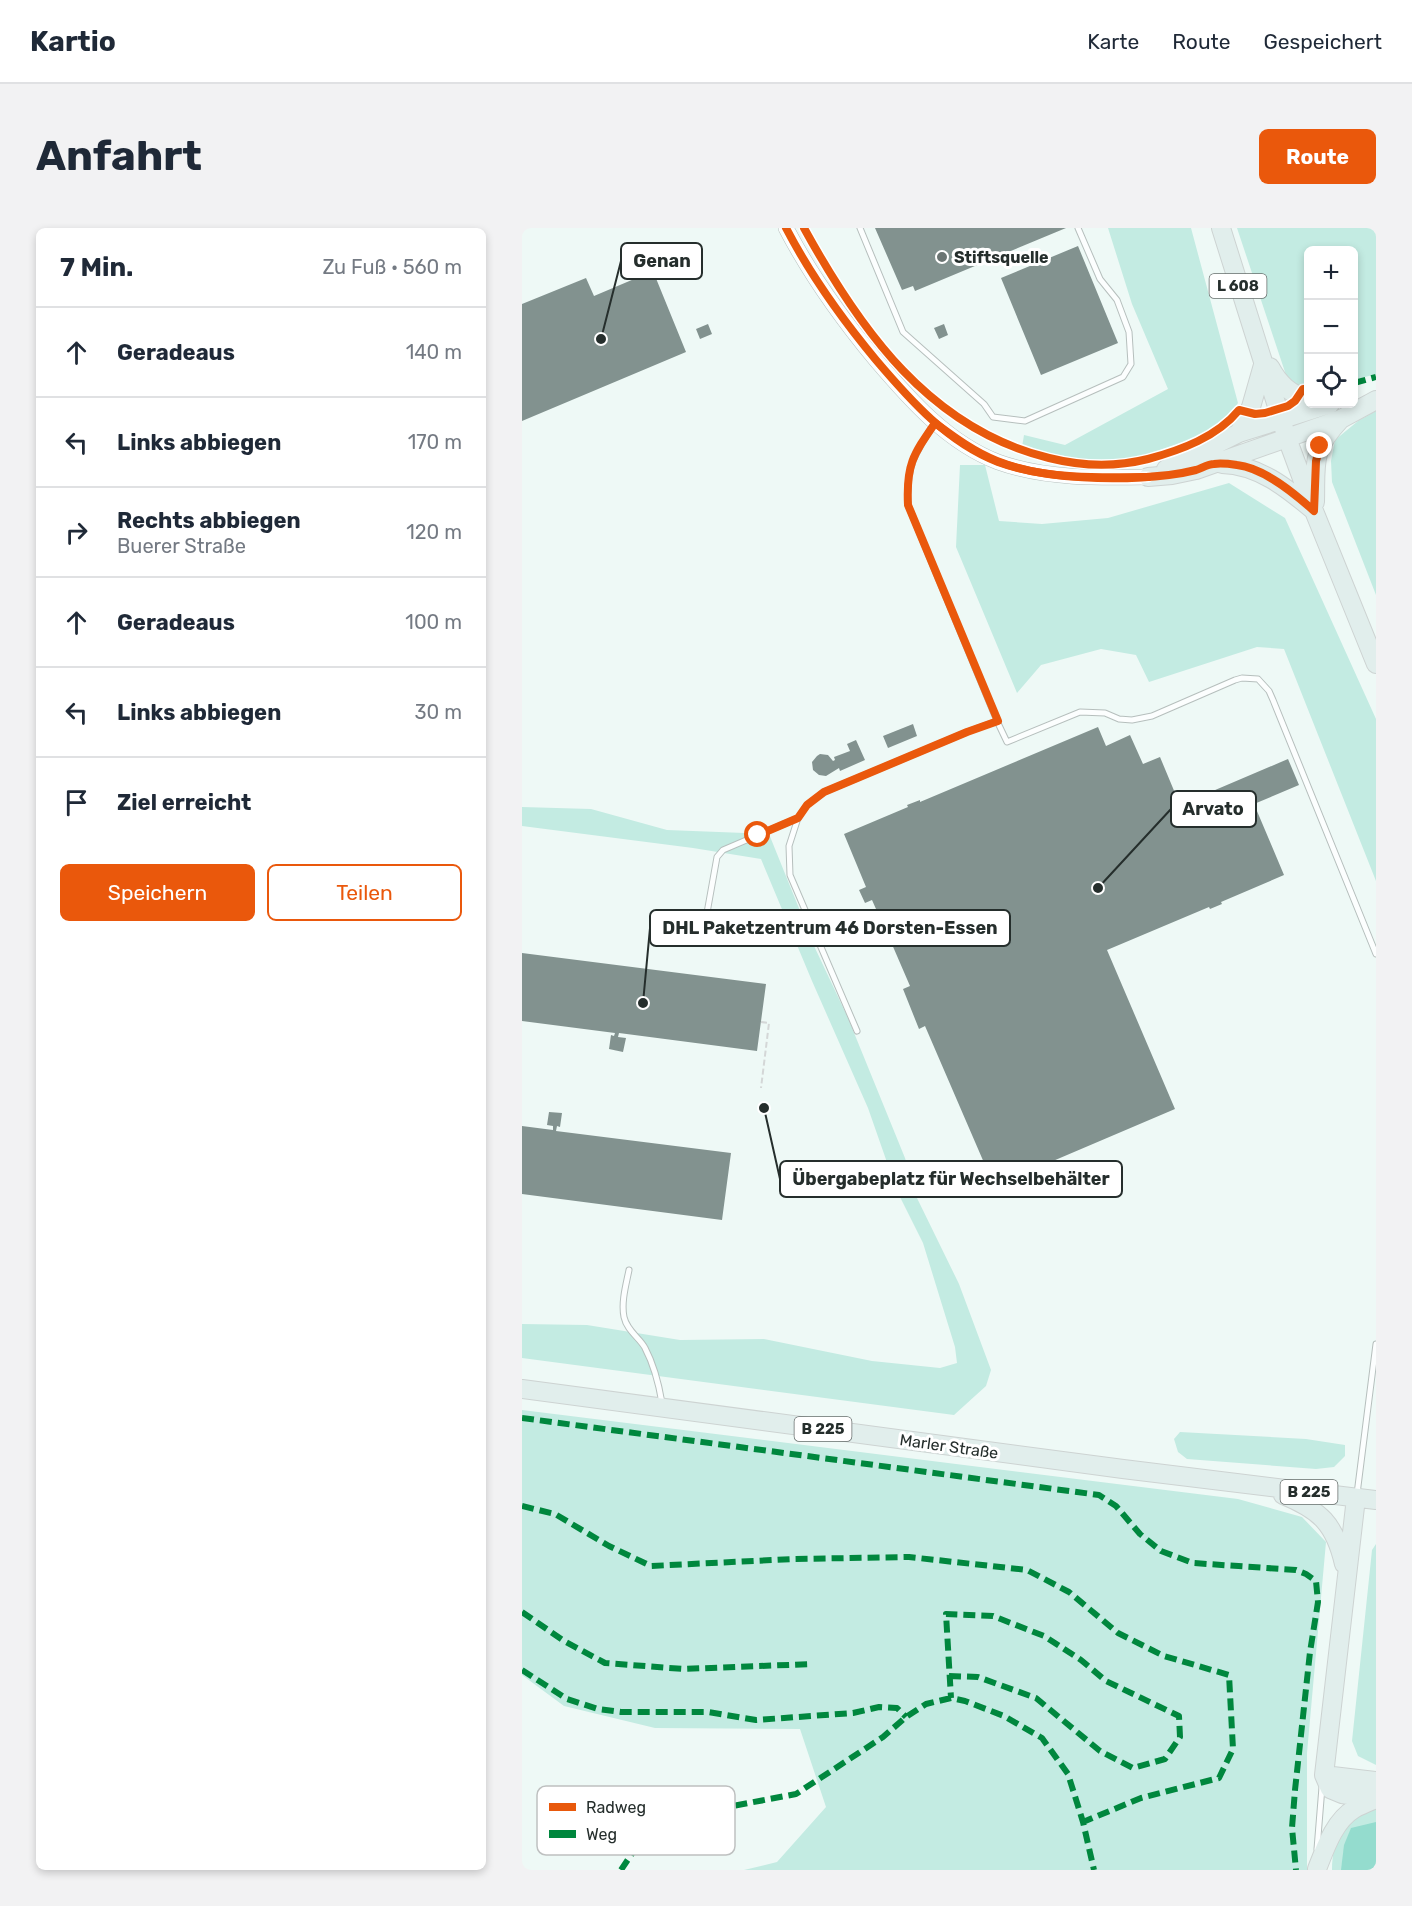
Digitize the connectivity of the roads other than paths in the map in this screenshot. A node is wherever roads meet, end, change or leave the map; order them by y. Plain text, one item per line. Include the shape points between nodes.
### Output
1 (786, 228) edge
2 (860, 228) edge
3 (1078, 228) edge
4 (1221, 228) edge
5 (1257, 343) junction
6 (1263, 366) junction
7 (1376, 392) edge
8 (1358, 396) edge
9 (1304, 398) edge
10 (1376, 400) edge
11 (1336, 411) edge
12 (935, 423) junction
13 (1284, 429) junction
14 (1239, 433) junction
15 (1213, 464) junction
16 (1148, 477) junction
17 (1314, 511) junction
18 (1376, 664) edge
19 (998, 721) junction
20 (798, 818) junction
21 (705, 924) dead end
22 (1376, 954) edge
23 (857, 1031) dead end
24 (629, 1270) dead end
25 (1376, 1344) edge
26 (522, 1389) edge
27 (663, 1408) junction
28 (1262, 1487) junction
29 (1356, 1498) junction
30 (1376, 1500) edge
31 (1347, 1574) junction
32 (1324, 1775) junction
33 (1376, 1781) edge
34 (1376, 1799) edge
35 (1317, 1869) edge

1 - 12 street via 828,299 894,382
2 - 3 lane via 903,332 984,404 993,417 1025,421 1123,377 1131,364 1130,333
4 - 5 main road, L 608
5 - 6 main road, L 608
5 - 9 main road via 1278,381
6 - 13 main road, L 608
6 - 14 main road
7 - 8 main road
10 - 11 main road
11 - 13 main road
11 - 17 main road via 1317,453
12 - 16 street via 979,453 1020,468 1088,477
12 - 19 lane via 909,470 908,505
13 - 14 main road
13 - 15 main road
13 - 17 main road, L 608
14 - 16 main road
15 - 16 main road
15 - 17 main road via 1249,467 1289,489
17 - 18 main road, L 608
19 - 20 lane via 824,792
19 - 22 lane via 1007,742 1080,712 1094,711 1132,720 1152,716 1235,680 1258,679 1274,700
20 - 21 lane via 723,850 717,857
20 - 23 lane via 789,846 790,875
24 - 27 lane via 624,1317 644,1346 660,1387
25 - 29 lane
26 - 27 main road, Marler Straße / B 225
27 - 28 main road, Marler Straße / B 225
28 - 29 main road, Marler Straße / B 225
28 - 31 main road via 1319,1513 1341,1549
29 - 30 main road, Marler Straße / B 225
29 - 31 main road
31 - 32 main road
32 - 33 main road
32 - 34 main road via 1330,1789
32 - 35 lane
34 - 35 main road via 1352,1810 1339,1824 1327,1841

